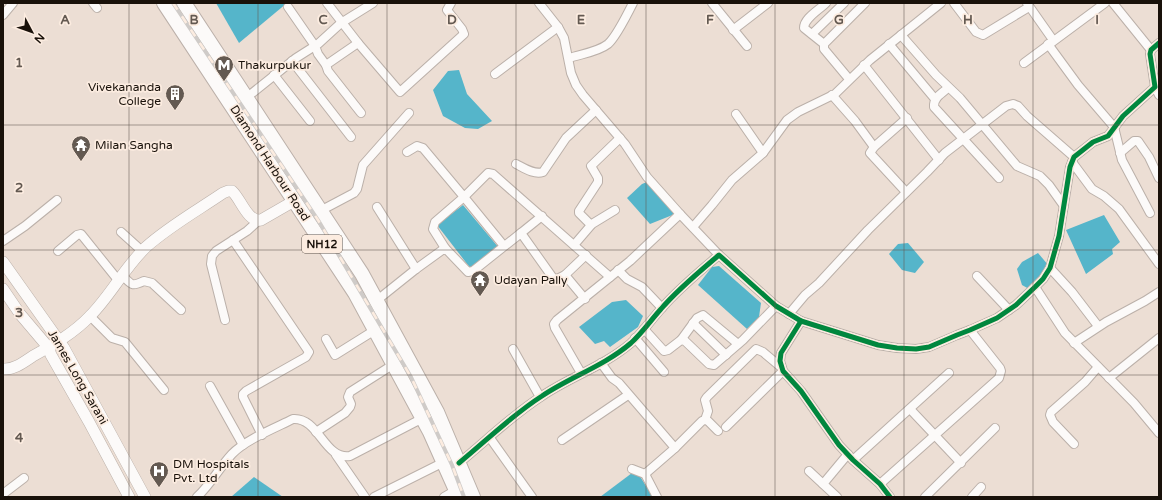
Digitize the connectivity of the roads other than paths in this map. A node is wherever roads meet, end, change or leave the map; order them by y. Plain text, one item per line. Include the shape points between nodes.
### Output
1 (13, 3) edge
2 (164, 3) edge
3 (184, 3) edge
4 (327, 3) edge
5 (373, 3) edge
6 (451, 3) edge
7 (539, 3) edge
8 (633, 3) edge
9 (712, 3) edge
10 (826, 3) edge
11 (844, 3) edge
12 (865, 3) edge
13 (941, 3) edge
14 (954, 3) edge
15 (1105, 3) edge
16 (1113, 3) edge
17 (765, 4) edge
18 (1028, 5) edge
19 (288, 7) dead end
20 (3, 15) edge
21 (341, 23) junction
22 (558, 27) junction
23 (734, 30) junction
24 (812, 34) junction
25 (901, 35) junction
26 (1051, 42) junction
27 (358, 43) junction
28 (1159, 43) edge
29 (824, 44) junction
30 (889, 44) junction
31 (315, 46) junction
32 (747, 46) dead end
33 (1151, 50) junction
34 (569, 58) junction
35 (292, 61) junction
36 (1024, 63) dead end
37 (326, 65) junction
38 (864, 65) junction
39 (495, 74) dead end
40 (274, 75) junction
41 (849, 79) junction
42 (1156, 83) edge
43 (948, 88) junction
44 (832, 95) junction
45 (1159, 95) edge
46 (246, 98) junction
47 (935, 99) junction
48 (596, 110) junction
49 (361, 113) dead end
50 (409, 113) dead end
51 (736, 114) dead end
52 (907, 118) junction
53 (310, 121) dead end
54 (982, 124) junction
55 (1114, 127) junction
56 (351, 137) dead end
57 (620, 138) junction
58 (963, 139) junction
59 (874, 147) junction
60 (282, 152) junction
61 (407, 152) dead end
62 (763, 153) junction
63 (1120, 153) junction
64 (939, 160) junction
65 (1073, 160) junction
66 (269, 161) junction
67 (516, 164) dead end
68 (999, 178) dead end
69 (1159, 178) edge
70 (906, 192) junction
71 (464, 197) junction
72 (57, 200) dead end
73 (294, 201) junction
74 (377, 206) dead end
75 (1064, 206) junction
76 (615, 210) dead end
77 (320, 211) junction
78 (1150, 213) dead end
79 (680, 214) junction
80 (542, 216) junction
81 (258, 221) junction
82 (591, 225) junction
83 (693, 227) junction
84 (121, 232) dead end
85 (521, 233) junction
86 (233, 240) junction
87 (3, 241) edge
88 (574, 244) junction
89 (504, 246) junction
90 (445, 248) junction
91 (58, 251) dead end
92 (142, 252) junction
93 (586, 255) junction
94 (719, 255) junction
95 (3, 262) edge
96 (1159, 264) edge
97 (416, 268) junction
98 (1050, 268) junction
99 (618, 270) junction
100 (565, 275) junction
101 (977, 276) dead end
102 (610, 277) junction
103 (120, 278) junction
104 (1035, 287) junction
105 (3, 289) edge
106 (1159, 292) edge
107 (584, 299) junction
108 (376, 301) junction
109 (776, 306) junction
110 (662, 308) junction
111 (181, 310) dead end
112 (1009, 310) junction
113 (789, 314) junction
114 (90, 316) junction
115 (225, 320) dead end
116 (801, 320) junction
117 (693, 323) junction
118 (1098, 326) junction
119 (644, 329) junction
120 (375, 330) junction
121 (970, 330) junction
122 (635, 338) junction
123 (1159, 338) edge
124 (326, 339) dead end
125 (681, 340) junction
126 (59, 341) junction
127 (1074, 343) junction
128 (738, 344) junction
129 (48, 348) junction
130 (513, 349) dead end
131 (726, 355) junction
132 (602, 363) junction
133 (394, 364) junction
134 (1098, 367) junction
135 (3, 369) edge
136 (783, 370) junction
137 (664, 372) dead end
138 (582, 373) junction
139 (949, 373) dead end
140 (1109, 378) junction
141 (210, 386) dead end
142 (164, 390) dead end
143 (628, 395) junction
144 (540, 397) junction
145 (910, 409) junction
146 (423, 418) junction
147 (705, 420) junction
148 (726, 427) dead end
149 (995, 428) dead end
150 (438, 431) junction
151 (718, 431) dead end
152 (316, 432) junction
153 (1159, 433) edge
154 (262, 435) junction
155 (935, 436) junction
156 (490, 438) junction
157 (562, 440) dead end
158 (1074, 444) dead end
159 (243, 446) junction
160 (675, 448) junction
161 (336, 454) junction
162 (850, 457) junction
163 (444, 462) junction
164 (459, 463) junction
165 (961, 463) junction
166 (632, 469) dead end
167 (809, 472) dead end
168 (645, 474) junction
169 (24, 478) dead end
170 (823, 484) junction
171 (880, 484) junction
172 (981, 487) dead end
173 (3, 494) edge
174 (453, 495) edge
175 (378, 496) edge
176 (129, 497) edge
177 (145, 497) edge
178 (197, 497) edge
179 (365, 497) edge
180 (473, 497) edge
181 (532, 497) edge
182 (657, 497) edge
183 (837, 497) edge
184 (890, 497) edge
185 (925, 497) edge
186 (972, 497) edge

1 - 20 street
2 - 66 highway, Diamond Harbour Road / NH12
3 - 46 highway, Diamond Harbour Road / NH12
4 - 21 street
5 - 21 street
6 - 27 street via 447,10 464,34 400,92
7 - 22 street
8 - 34 street via 608,44
9 - 23 street
10 - 24 street via 805,23 804,28
11 - 24 street
12 - 29 street
13 - 25 street
14 - 18 street via 976,32 983,35
15 - 26 street
16 - 33 street
17 - 23 street
18 - 26 street
19 - 31 street
21 - 27 street
21 - 31 street
22 - 34 street
22 - 39 street
23 - 32 street
24 - 29 street
25 - 30 street
25 - 43 street
26 - 36 street
26 - 55 street via 1078,85
27 - 37 street
28 - 33 street
29 - 41 street via 824,49
30 - 38 street
30 - 47 street
31 - 35 street
31 - 37 street
33 - 42 street via 1151,67
34 - 48 street via 576,85 582,96
35 - 40 street
35 - 56 street
37 - 49 street
38 - 41 street
38 - 52 street
40 - 46 street
40 - 53 street
41 - 44 street
42 - 45 street
42 - 55 street
43 - 47 street
43 - 54 street
44 - 59 street
44 - 62 street via 787,120
46 - 60 highway, Diamond Harbour Road / NH12
47 - 58 street via 934,107
48 - 57 street
48 - 67 street via 566,138 543,172 539,174
50 - 77 street via 363,165 354,193
51 - 62 street
52 - 59 street
52 - 64 street
54 - 58 street
54 - 65 street via 1006,106 1013,104
54 - 75 street via 1017,166 1045,180
55 - 63 street
55 - 65 street via 1106,137 1093,142
57 - 79 street via 647,177
57 - 82 street via 591,166 598,182 579,214
58 - 64 street
58 - 68 street
59 - 70 street via 870,153 872,156
60 - 66 highway
60 - 77 highway, Diamond Harbour Road / NH12
61 - 71 street via 417,146 423,148
62 - 83 street via 732,180
63 - 69 street via 1134,141 1138,141
63 - 78 street
64 - 70 street
65 - 75 street
65 - 96 street via 1092,189 1119,209
66 - 73 highway, Diamond Harbour Road / NH12
70 - 113 street via 823,280 805,294
71 - 80 street via 485,175 491,173
71 - 89 street
71 - 90 street via 433,226
72 - 87 street
73 - 81 main road
73 - 120 highway, Diamond Harbour Road / NH12 via 355,293
74 - 97 street
75 - 98 street
76 - 82 street
77 - 108 highway, Diamond Harbour Road / NH12 via 362,274
79 - 83 street
79 - 99 street
80 - 85 street
80 - 88 street
81 - 86 street
81 - 92 main road via 249,216 236,194 228,191 158,238
82 - 88 street
83 - 94 street
84 - 92 street
85 - 89 street
85 - 100 street via 553,278
86 - 115 street via 216,251 211,264
86 - 154 street via 309,352 306,357 243,394
88 - 93 street
89 - 90 street via 473,271 468,272
90 - 97 street
91 - 103 street via 81,234
92 - 103 main road
93 - 100 street
93 - 102 street
94 - 109 street
94 - 110 street
95 - 126 main road, James Long Sarani
97 - 108 street
98 - 104 street
98 - 118 street
99 - 102 street
99 - 110 street via 627,279 642,287
100 - 107 street
101 - 112 street
102 - 107 street
103 - 111 street via 134,285 144,281 152,283
103 - 114 main road
104 - 112 street
104 - 127 street via 1064,333
105 - 129 main road
106 - 118 street
107 - 138 street via 554,324
108 - 150 highway, Diamond Harbour Road / NH12 via 438,412
109 - 113 street
109 - 128 street
110 - 119 street
112 - 121 street
113 - 116 street
114 - 126 main road
114 - 142 street via 112,338 125,342
116 - 121 street via 847,336 897,348 929,347
116 - 136 street via 781,352
117 - 125 street
117 - 128 street via 703,315
117 - 131 street
118 - 127 street
119 - 122 street
119 - 125 street via 664,351
120 - 124 street via 335,355
120 - 133 highway, Diamond Harbour Road / NH12
121 - 155 street via 1000,368 1001,375
122 - 132 street
122 - 137 street
123 - 140 street
125 - 131 street via 689,344 711,365
126 - 129 main road
126 - 177 main road, James Long Sarani
127 - 134 street
128 - 131 street
129 - 135 main road via 14,367
129 - 176 main road
130 - 144 street
132 - 138 street
132 - 143 street
133 - 146 highway, Diamond Harbour Road / NH12
133 - 152 street via 350,392 348,397 351,404 348,410
134 - 140 street
134 - 158 street via 1085,382 1050,412 1053,422
136 - 147 street via 763,352 756,350 707,397 705,400 708,410
136 - 148 street
136 - 162 street
138 - 144 street
139 - 145 street
140 - 153 street
141 - 159 street
143 - 157 street
143 - 160 street
144 - 156 street via 508,420
145 - 155 street
145 - 162 street
146 - 150 highway, Diamond Harbour Road / NH12
146 - 161 street via 350,456
147 - 151 street
147 - 160 street
149 - 165 street
150 - 163 highway, Diamond Harbour Road / NH12
150 - 164 highway, Diamond Harbour Road / NH12
152 - 154 street via 298,418
152 - 161 street
154 - 159 street
155 - 165 street
155 - 171 street
156 - 164 street
156 - 181 street
159 - 178 street via 232,453
160 - 168 street
161 - 179 street
162 - 170 street
162 - 171 street
163 - 174 highway, Diamond Harbour Road / NH12
163 - 175 street
164 - 180 highway, Diamond Harbour Road / NH12
165 - 185 street
166 - 168 street
167 - 170 street
168 - 182 street
169 - 173 street
170 - 183 street
171 - 184 street
172 - 186 street

